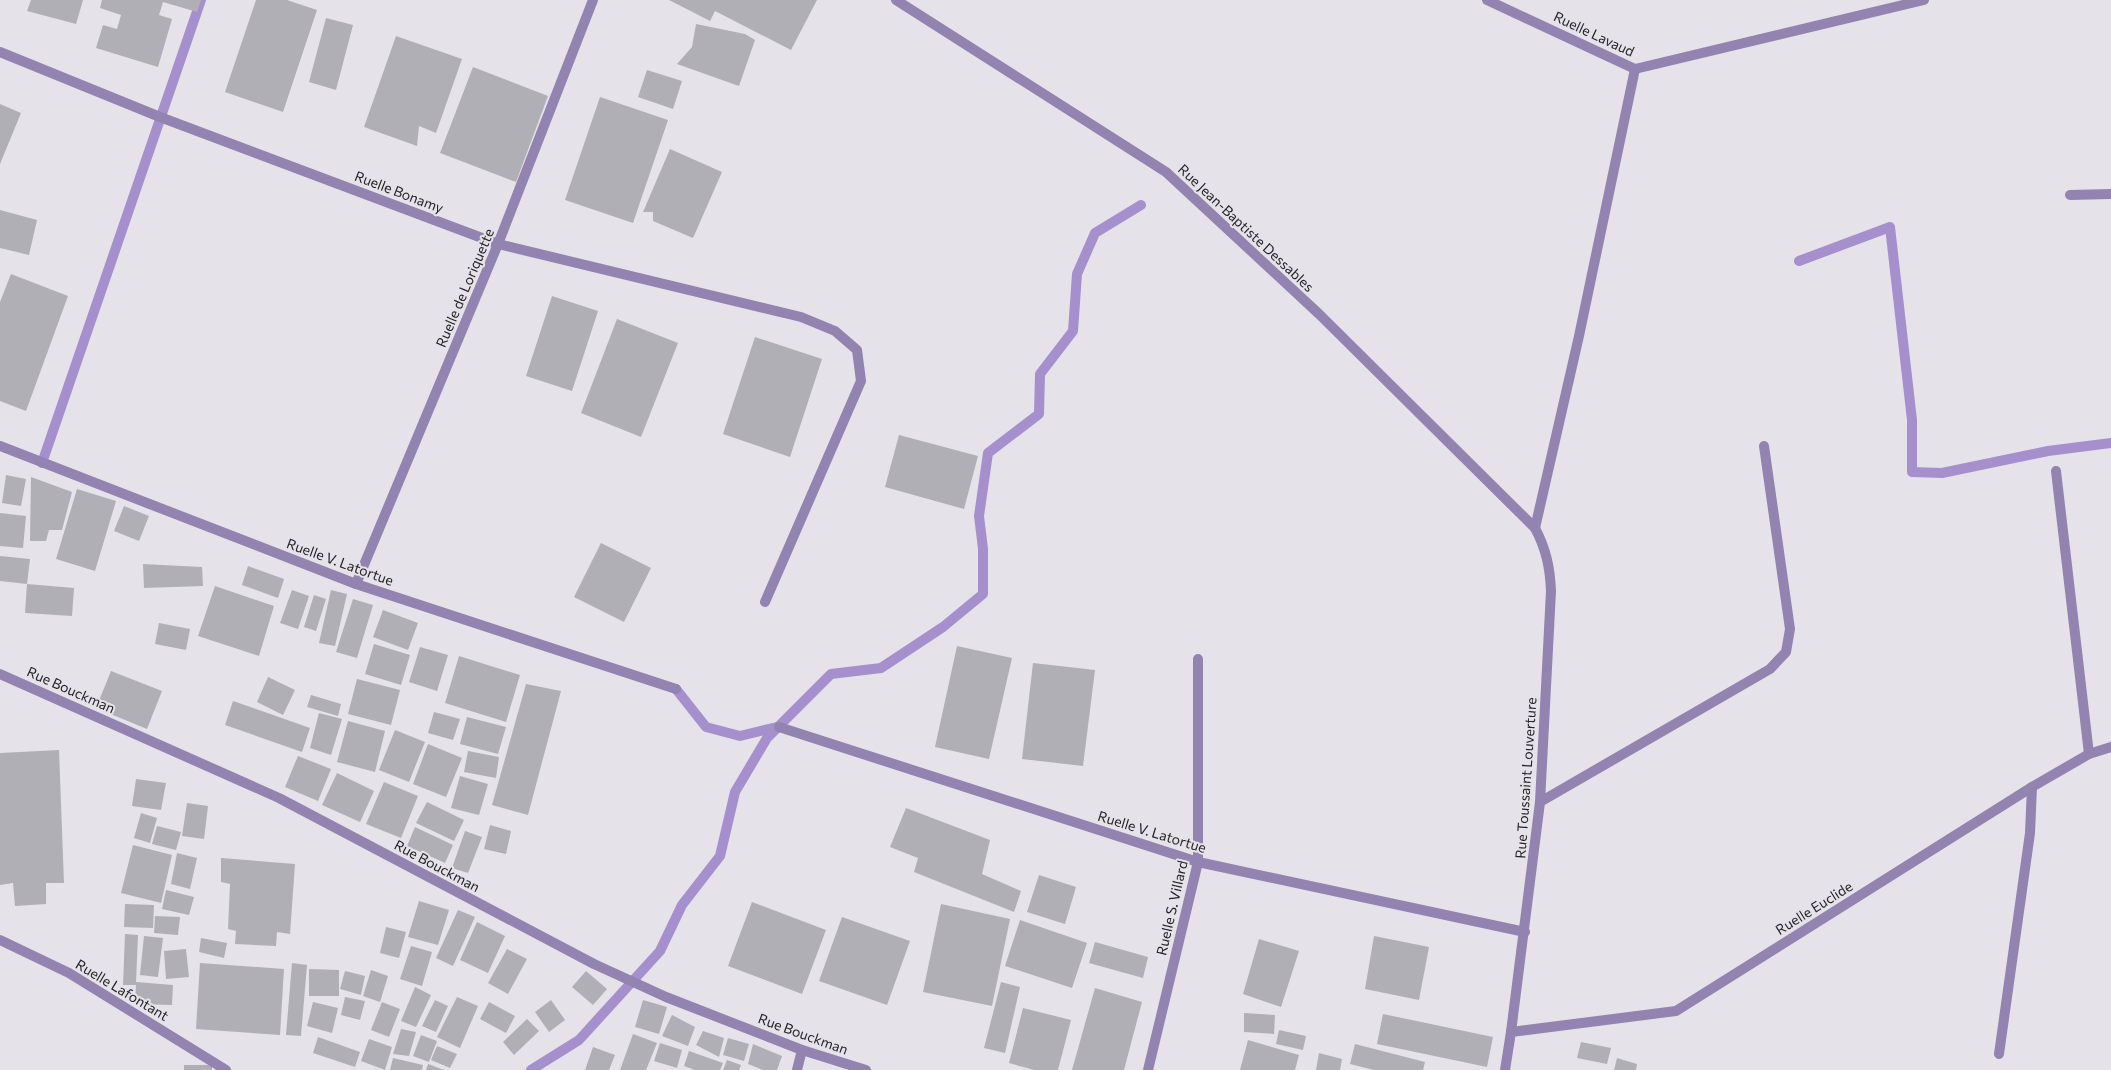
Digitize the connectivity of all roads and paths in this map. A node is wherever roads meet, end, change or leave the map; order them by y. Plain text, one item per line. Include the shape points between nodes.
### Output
1 (593, 0) edge
2 (896, 0) edge
3 (1487, 0) edge
4 (1924, 0) edge
5 (0, 52) edge
6 (1636, 69) junction
7 (2111, 194) edge
8 (2070, 195) dead end
9 (498, 244) junction
10 (0, 446) edge
11 (1764, 446) dead end
12 (2056, 472) dead end
13 (1535, 528) junction
14 (356, 584) junction
15 (765, 602) dead end
16 (1198, 659) dead end
17 (0, 674) edge
18 (676, 689) dead end
19 (779, 727) dead end
20 (2111, 747) edge
21 (2089, 754) junction
22 (2032, 787) junction
23 (1540, 802) junction
24 (1198, 862) junction
25 (1525, 932) junction
26 (0, 940) edge
27 (1512, 1032) junction
28 (802, 1050) junction
29 (1999, 1054) dead end
30 (226, 1070) edge
31 (798, 1070) edge
32 (866, 1070) edge
33 (1148, 1070) edge
34 (1505, 1070) edge

1 - 9 street, Ruelle de Loriquette
2 - 13 street, Rue Jean-Baptiste Dessables via 1166,172 1319,314
3 - 6 street, Ruelle Lavaud
4 - 6 street
5 - 9 street, Ruelle Bonamy via 160,117
6 - 13 street
7 - 8 street
9 - 14 street, Ruelle de Loriquette
9 - 15 street, Ruelle Bonamy via 801,317 835,331 857,350 861,381
10 - 14 street, Ruelle V. Latortue
11 - 23 street via 1790,629 1786,652 1770,669
12 - 21 street
13 - 23 street, Rue Toussaint Louverture via 1548,557 1551,591
14 - 18 street, Ruelle V. Latortue
16 - 24 street, Ruelle S. Villard
17 - 28 street, Rue Bouckman via 280,798 594,964 666,997
19 - 24 street, Ruelle V. Latortue
20 - 21 street, Ruelle Euclide
21 - 22 street, Ruelle Euclide
22 - 27 street, Ruelle Euclide via 1676,1011
22 - 29 street via 2030,834
23 - 25 street, Rue Toussaint Louverture
24 - 25 street, Ruelle V. Latortue
24 - 33 street, Ruelle S. Villard
25 - 27 street, Rue Toussaint Louverture
26 - 30 street, Ruelle Lafontant via 69,973
27 - 34 street, Rue Toussaint Louverture
28 - 31 street
28 - 32 street, Rue Bouckman

